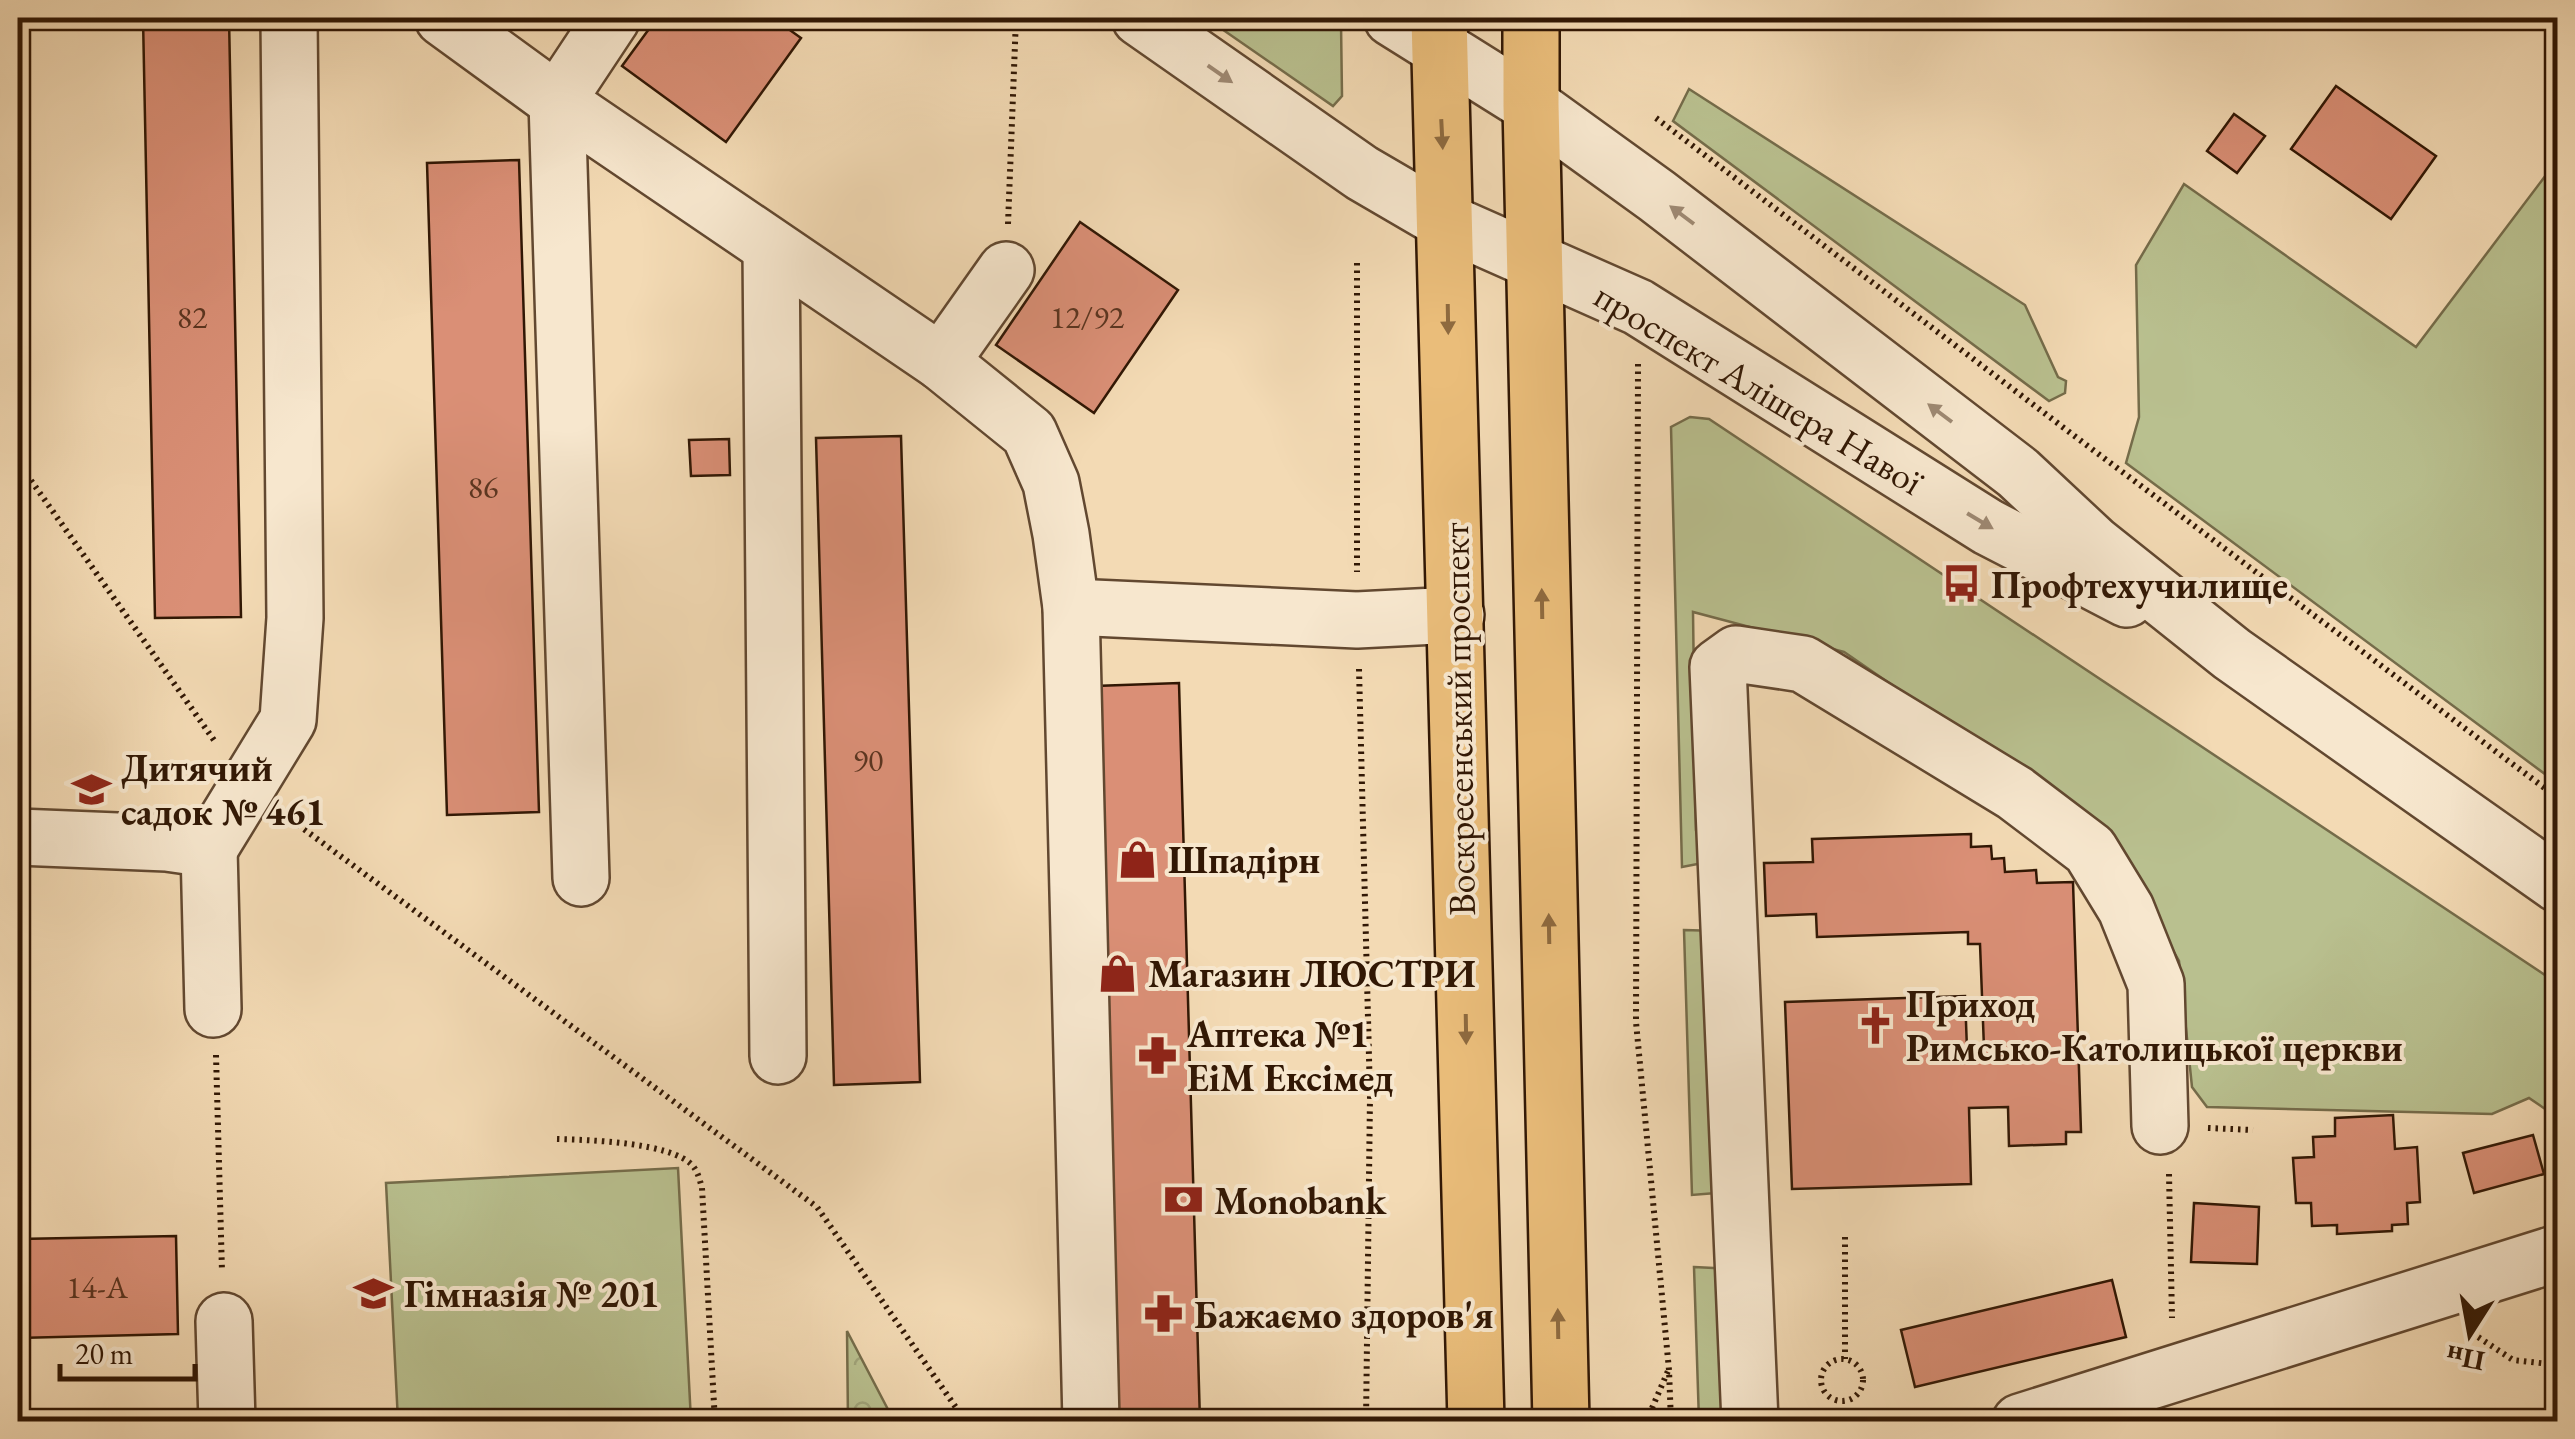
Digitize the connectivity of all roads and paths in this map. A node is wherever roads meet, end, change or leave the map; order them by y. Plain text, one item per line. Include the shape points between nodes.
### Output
1 (288, 18) edge
2 (443, 18) edge
3 (612, 18) edge
4 (1016, 18) edge
5 (1140, 18) edge
6 (1392, 18) edge
7 (1531, 18) edge
8 (1439, 32) edge
9 (557, 101) junction
10 (1531, 106) junction
11 (1656, 118) dead end
12 (1446, 222) junction
13 (771, 248) junction
14 (1534, 260) junction
15 (1356, 263) dead end
16 (1006, 270) joint
17 (1638, 307) junction
18 (942, 362) junction
19 (18, 462) edge
20 (1071, 606) junction
21 (1456, 615) junction
22 (1357, 620) junction
23 (2232, 654) junction
24 (247, 787) junction
25 (2558, 798) edge
26 (18, 838) edge
27 (208, 850) junction
28 (581, 878) dead end
29 (2558, 884) edge
30 (212, 1009) dead end
31 (778, 1056) dead end
32 (219, 1102) dead end
33 (2160, 1126) joint
34 (557, 1139) dead end
35 (1845, 1237) dead end
36 (2558, 1253) edge
37 (2418, 1296) junction
38 (2172, 1318) dead end
39 (224, 1321) joint
40 (1845, 1359) junction
41 (2558, 1364) edge
42 (1669, 1370) junction
43 (1367, 1420) edge
44 (226, 1422) edge
45 (715, 1422) edge
46 (966, 1422) edge
47 (1091, 1422) edge
48 (1476, 1422) edge
49 (1560, 1422) edge
50 (1646, 1422) edge
51 (1671, 1422) edge
52 (1750, 1422) edge
53 (2020, 1422) edge

1 - 24 street via 295,618 288,720
2 - 9 street
3 - 9 street
4 - 16 path
5 -> 12 street, проспект Алішера Навої via 1362,173
6 - 8 street, проспект Алішера Навої
7 - 10 main road
8 - 10 street, проспект Алішера Навої
8 -> 12 main road, Воскресенський проспект
9 - 13 street
9 - 28 street
10 - 14 main road
23 -> 10 street, проспект Алішера Навої via 2094,544 2018,472
11 - 25 path
12 - 14 street, проспект Алішера Навої
12 -> 21 main road, Воскресенський проспект
13 - 18 street
13 - 31 street
14 - 17 street, проспект Алішера Навої
49 -> 14 main road
15 - 22 path
16 - 18 street
17 -> 23 street, проспект Алішера Навої via 1988,527
17 - 42 path via 1636,1022
18 - 20 street via 1029,433 1050,483
19 - 24 path
20 - 22 street
20 - 47 street
21 - 22 street
21 -> 48 main road, Воскресенський проспект
22 - 43 path via 1370,1096
23 - 29 street, проспект Алішера Навої
24 - 27 street
24 - 46 path via 817,1207
26 - 27 street
27 - 30 street
32 - 39 path
33 - 38 path via 2169,1151
33 - 52 street via 2156,984 2126,909 2090,850 2015,793 1803,664 1736,654 1718,667
34 - 45 path via 643,1146 694,1168 702,1188
35 - 40 path
36 - 37 street
37 - 41 path via 2514,1360
37 - 53 street
39 - 44 street
40 - 40 path via 1864,1380 1854,1399 1841,1402 1828,1397 1821,1379 1826,1366
42 - 50 path
42 - 51 path

